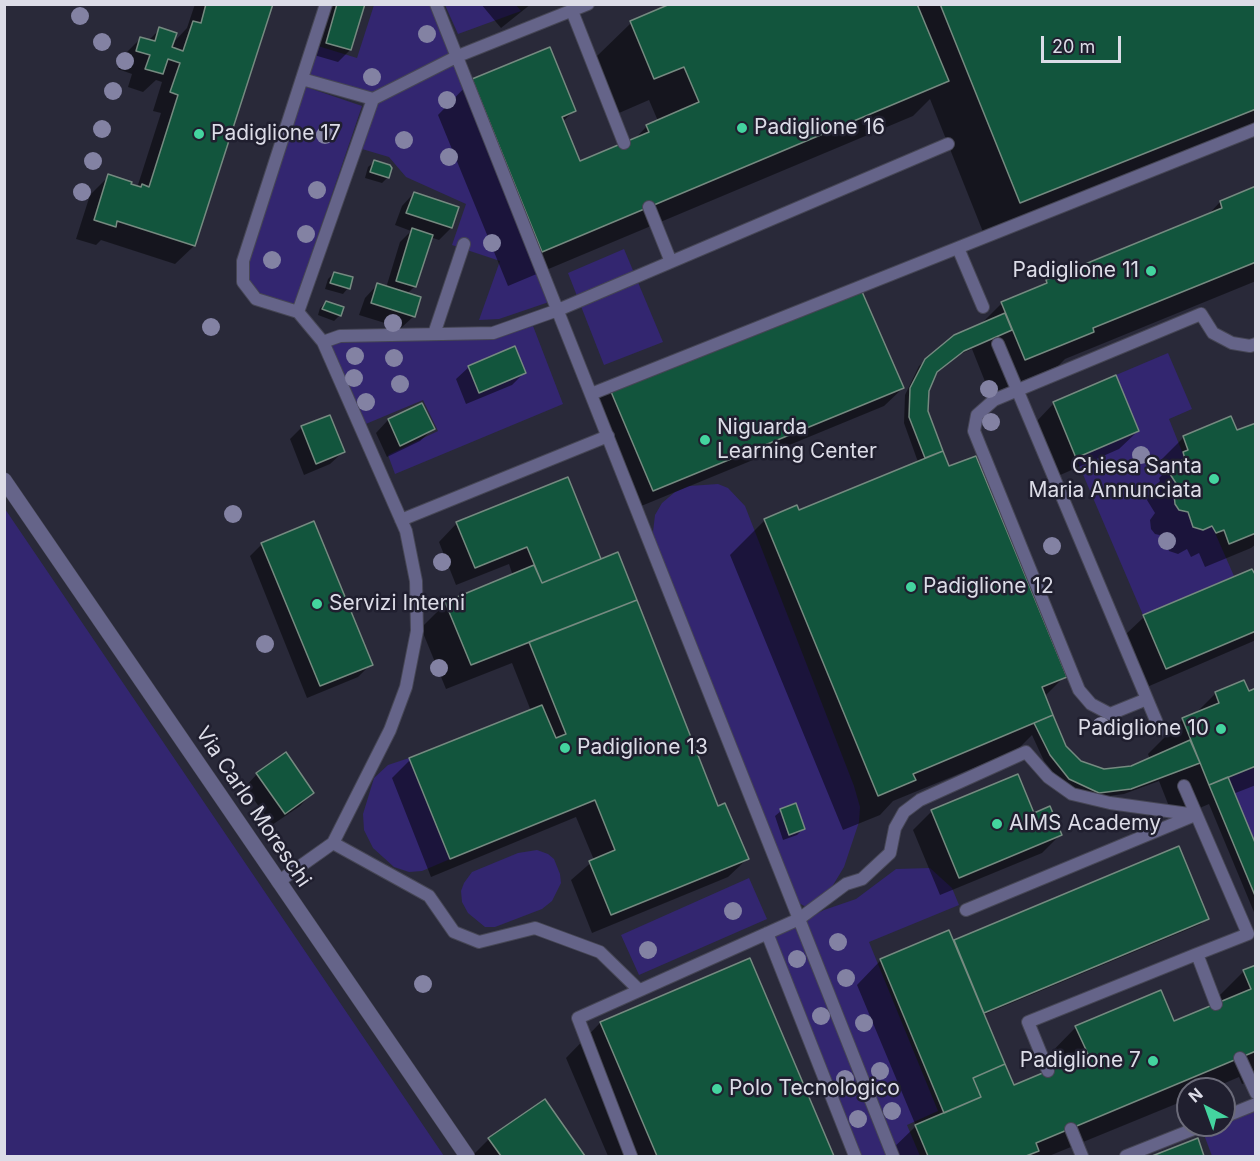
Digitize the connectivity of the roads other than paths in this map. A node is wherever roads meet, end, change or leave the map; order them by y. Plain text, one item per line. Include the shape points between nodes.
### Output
1 (326, 4) edge
2 (436, 4) edge
3 (588, 4) edge
4 (572, 11) junction
5 (458, 56) junction
6 (302, 79) junction
7 (373, 99) junction
8 (1256, 129) edge
9 (624, 143) dead end
10 (948, 144) dead end
11 (649, 207) dead end
12 (464, 244) dead end
13 (958, 248) junction
14 (671, 262) junction
15 (983, 307) dead end
16 (558, 310) junction
17 (298, 312) junction
18 (434, 334) junction
19 (323, 342) junction
20 (998, 344) dead end
21 (1256, 344) edge
22 (1017, 390) junction
23 (591, 394) junction
24 (608, 436) junction
25 (4, 480) edge
26 (401, 520) junction
27 (1147, 699) junction
28 (1160, 730) dead end
29 (1184, 786) dead end
30 (1196, 815) junction
31 (333, 843) junction
32 (278, 882) junction
33 (966, 910) dead end
34 (800, 919) junction
35 (767, 933) junction
36 (1197, 954) junction
37 (639, 990) junction
38 (1216, 1004) dead end
39 (1240, 1058) dead end
40 (1048, 1071) dead end
41 (1256, 1092) edge
42 (1256, 1104) edge
43 (1236, 1112) edge
44 (1071, 1129) dead end
45 (1176, 1136) edge
46 (467, 1156) edge
47 (631, 1156) edge
48 (855, 1156) edge
49 (893, 1156) edge
50 (1082, 1156) edge
51 (1126, 1156) edge

1 - 6 lane
2 - 5 lane
3 - 4 lane
4 - 5 lane
4 - 9 lane
5 - 7 lane
5 - 16 lane
6 - 7 lane
6 - 17 lane via 243,261 243,282 256,299
7 - 17 lane
8 - 13 lane
10 - 14 lane
11 - 14 lane
12 - 18 lane
13 - 15 lane
13 - 23 lane
14 - 16 lane
16 - 18 lane via 493,333
16 - 23 lane
17 - 19 lane
18 - 19 lane via 340,336
19 - 26 lane
20 - 22 lane
21 - 22 lane via 1232,343 1213,333 1201,314
22 - 27 lane
22 - 27 lane via 994,400 977,415 975,431 1079,690 1091,704 1110,714
23 - 24 lane
24 - 26 lane
24 - 34 lane
25 - 32 street, Via Carlo Moreschi
26 - 31 lane via 416,581 417,631 406,687 390,730
27 - 28 lane
29 - 30 lane
30 - 33 lane
30 - 34 lane via 1072,794 1048,777 1026,752 920,800 904,812 895,828 890,853 862,879 846,884
30 - 36 lane via 1248,934
31 - 32 lane
31 - 37 lane via 429,896 454,932 479,942 535,928 600,952
32 - 46 street, Via Carlo Moreschi
34 - 35 lane
34 - 49 lane
35 - 37 lane
35 - 48 lane
36 - 38 lane
36 - 40 lane via 1028,1022
37 - 47 lane via 578,1018
39 - 41 lane
42 - 43 lane
44 - 50 lane
45 - 51 lane

